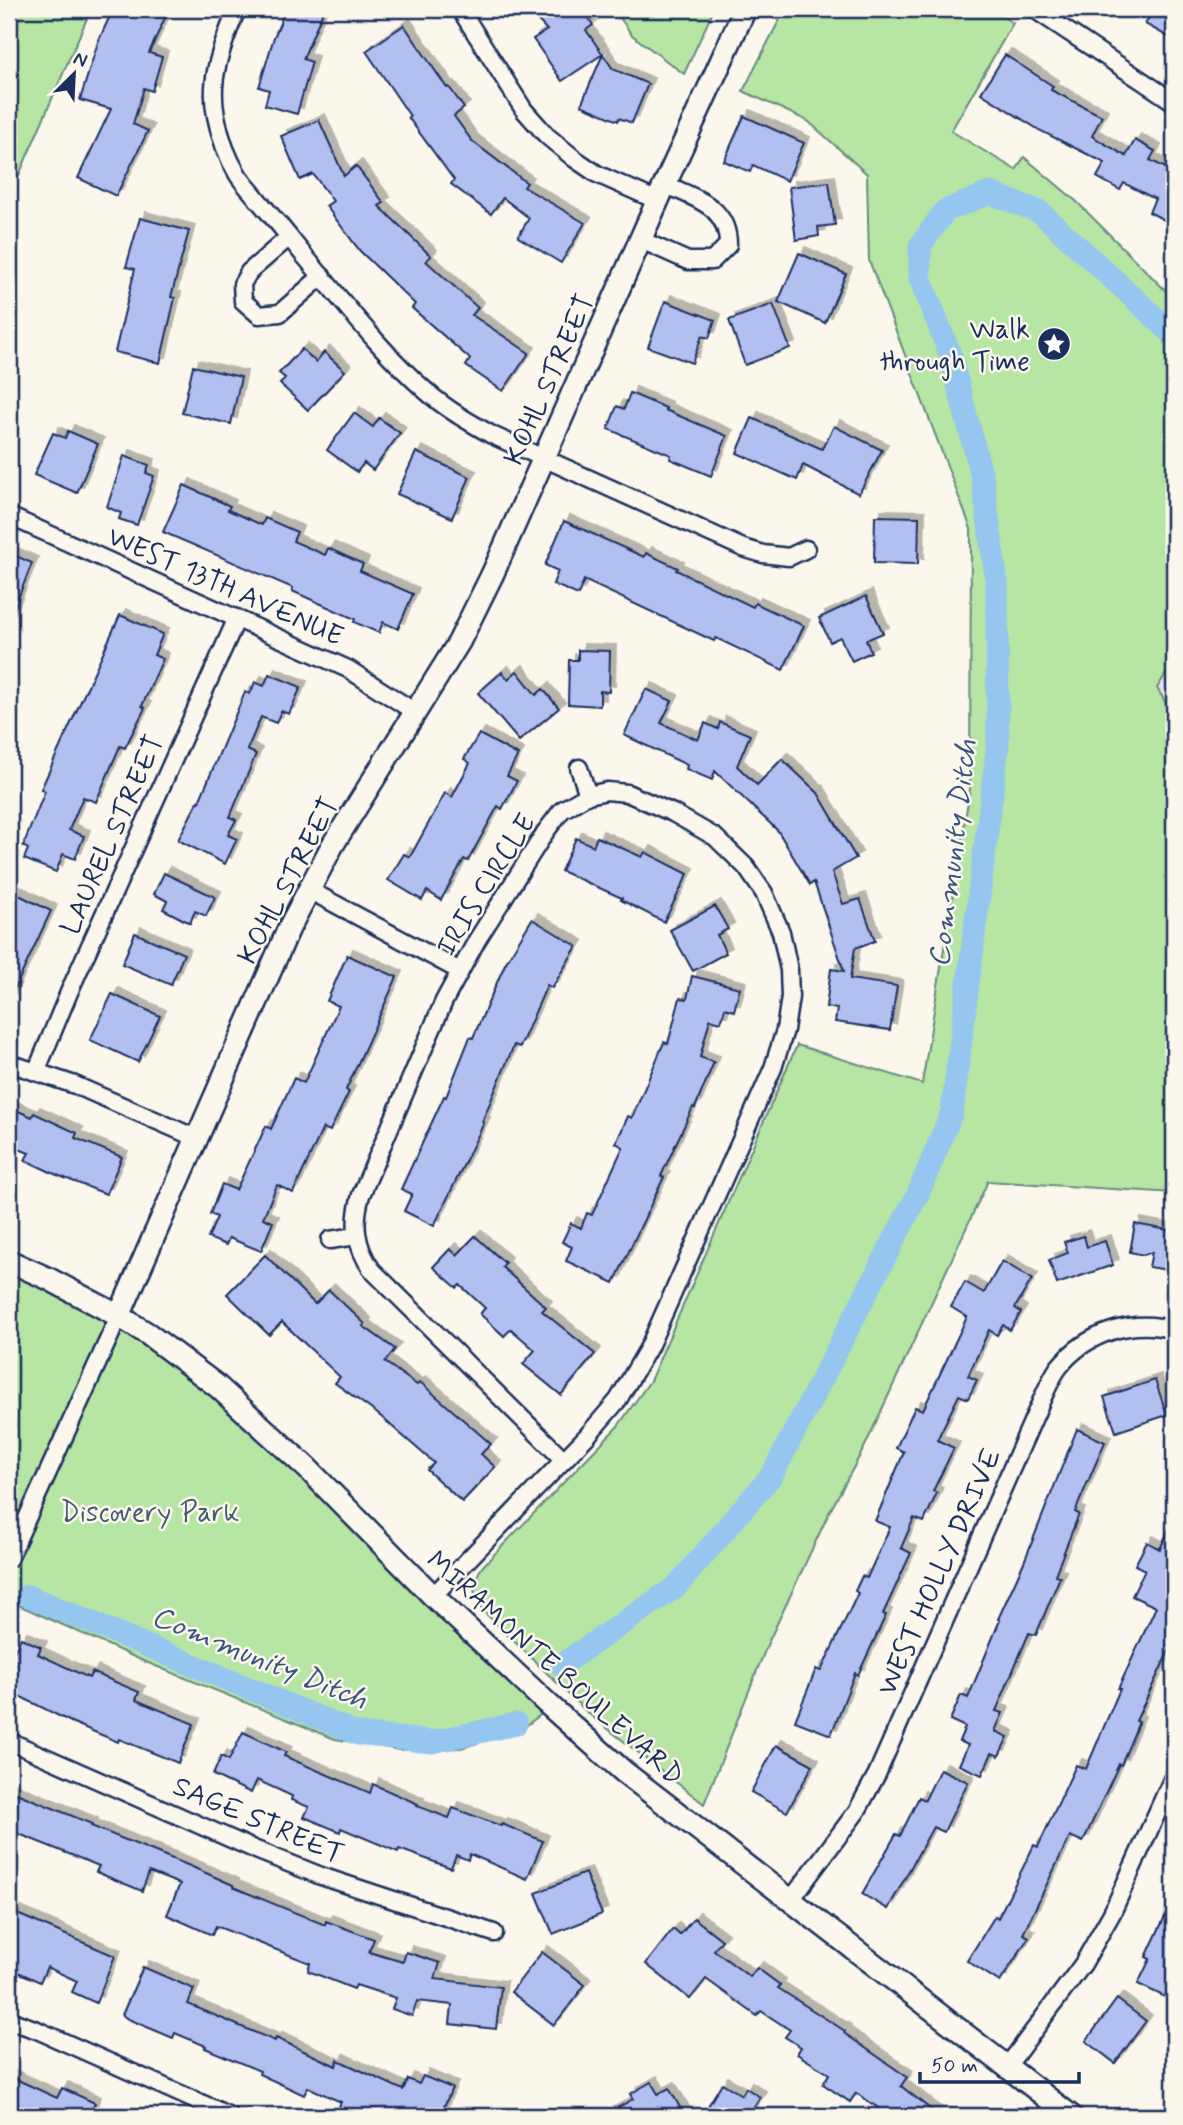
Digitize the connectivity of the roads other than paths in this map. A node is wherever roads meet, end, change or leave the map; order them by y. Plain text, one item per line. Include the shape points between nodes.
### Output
1 (237, 9) edge
2 (460, 9) edge
3 (746, 9) edge
4 (1034, 9) edge
5 (1174, 102) edge
6 (662, 192) junction
7 (289, 237) junction
8 (640, 240) junction
9 (322, 276) junction
10 (543, 459) junction
11 (9, 516) edge
12 (806, 549) dead end
13 (237, 618) junction
14 (415, 712) junction
15 (579, 768) dead end
16 (588, 795) junction
17 (309, 890) junction
18 (460, 971) junction
19 (9, 1063) edge
20 (36, 1072) junction
21 (196, 1138) junction
22 (356, 1236) junction
23 (330, 1240) dead end
24 (9, 1262) edge
25 (118, 1316) junction
26 (1174, 1330) edge
27 (564, 1460) junction
28 (9, 1558) edge
29 (433, 1596) junction
30 (9, 1741) edge
31 (1174, 1775) edge
32 (790, 1900) junction
33 (495, 1933) dead end
34 (9, 2020) edge
35 (1006, 2068) junction
36 (230, 2116) edge
37 (1071, 2116) edge

1 - 7 street via 219,52 215,114 239,177
2 - 6 street via 524,110 547,136 597,174
3 - 6 street, KOHL STREET
4 - 5 street
6 - 8 street, KOHL STREET
6 - 8 street via 707,204 720,215 728,231 728,245 712,261 688,261
7 - 9 street
7 - 9 street via 249,272 242,284 243,302 259,315 280,313
8 - 10 street, KOHL STREET
9 - 10 street via 427,392 461,418
10 - 12 street via 743,548 789,556
10 - 14 street, KOHL STREET via 459,642
11 - 13 street, WEST 13TH AVENUE
13 - 14 street, WEST 13TH AVENUE via 348,668
13 - 20 street, LAUREL STREET
14 - 17 street, KOHL STREET
15 - 16 street
16 - 18 street, IRIS CIRCLE via 562,810 546,831
16 - 27 street, IRIS CIRCLE via 627,793 673,813 727,847 764,893 781,932 790,996 773,1068 649,1347 618,1399
17 - 18 street
17 - 21 street, KOHL STREET
18 - 22 street, IRIS CIRCLE via 360,1195
19 - 20 street
20 - 21 street
21 - 25 street, KOHL STREET
22 - 23 street
22 - 27 street, IRIS CIRCLE via 372,1270
24 - 25 street, MIRAMONTE BOULEVARD
25 - 28 street, KOHL STREET
25 - 29 street, MIRAMONTE BOULEVARD via 217,1385
26 - 32 street, WEST HOLLY DRIVE via 1144,1325 1118,1328 1074,1351 1059,1367 877,1774 857,1811
27 - 29 street, IRIS CIRCLE
29 - 32 street, MIRAMONTE BOULEVARD via 624,1772
30 - 33 street, SAGE STREET via 321,1876
31 - 35 street via 1107,1924
32 - 35 street, MIRAMONTE BOULEVARD
34 - 36 street
35 - 37 street, MIRAMONTE BOULEVARD

